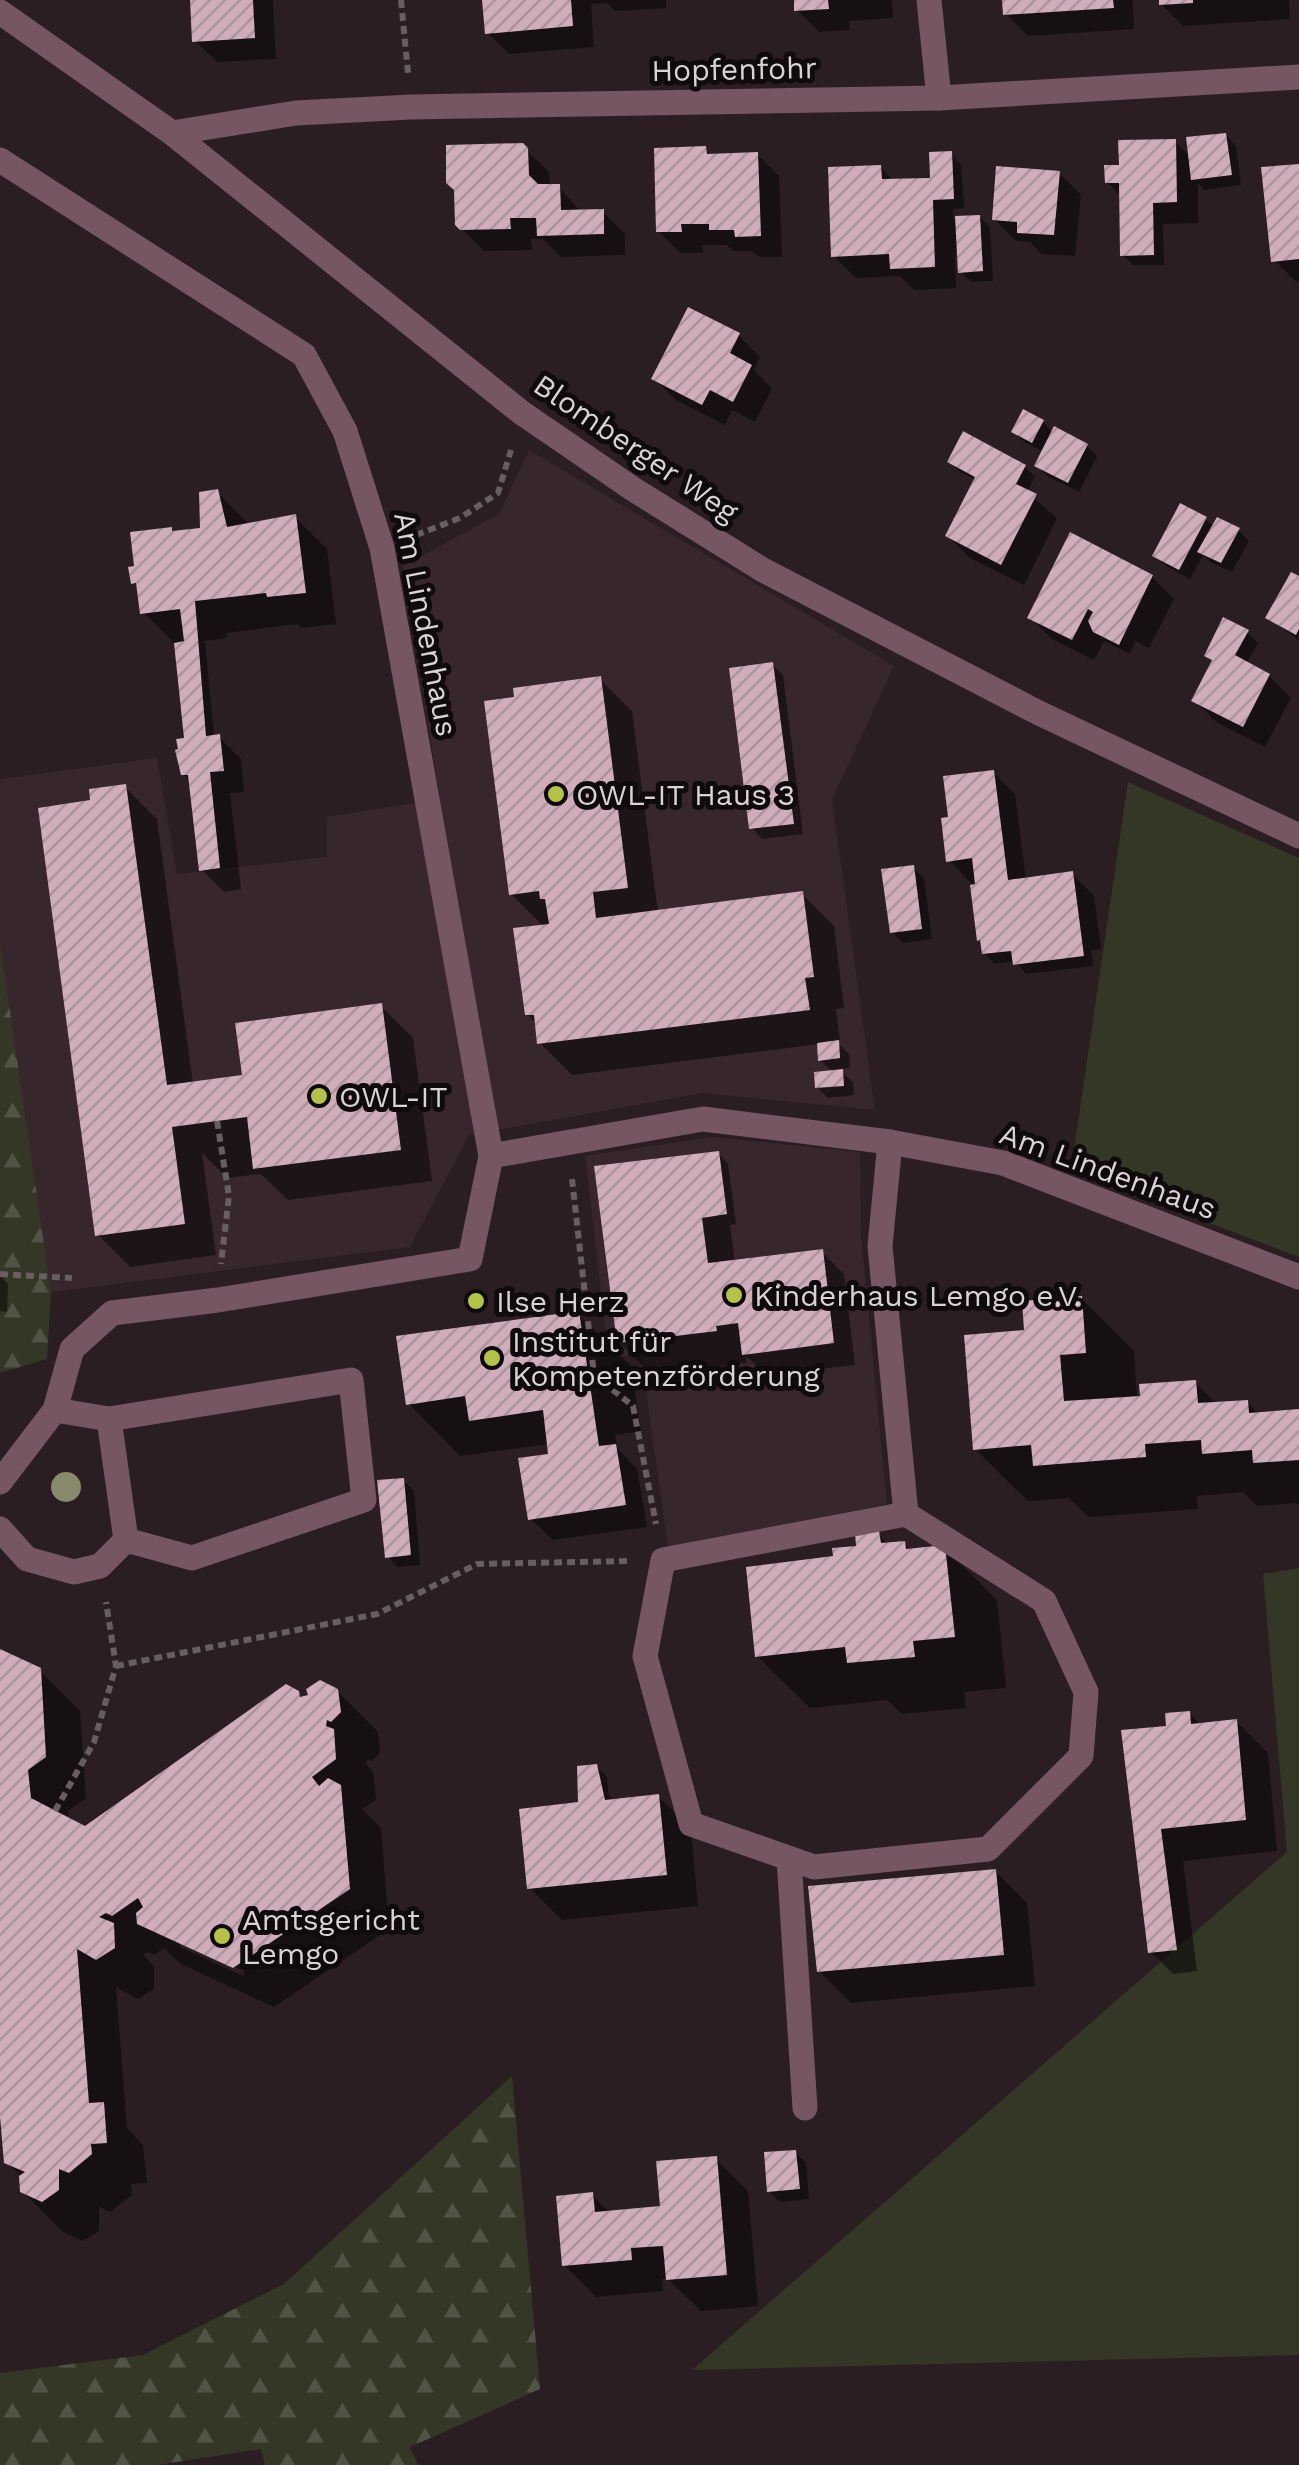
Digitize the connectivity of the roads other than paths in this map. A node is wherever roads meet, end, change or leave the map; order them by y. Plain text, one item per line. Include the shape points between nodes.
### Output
1 (929, 0) edge
2 (0, 12) edge
3 (1299, 77) edge
4 (939, 98) junction
5 (172, 134) junction
6 (0, 160) edge
7 (1299, 836) edge
8 (890, 1142) junction
9 (490, 1156) junction
10 (1299, 1277) edge
11 (55, 1410) junction
12 (109, 1419) junction
13 (0, 1482) edge
14 (906, 1514) junction
15 (0, 1529) edge
16 (126, 1540) junction
17 (789, 1859) junction
18 (804, 2108) dead end

1 - 4 street
2 - 5 street, Blomberger Weg
3 - 4 street, Hopfenfohr
4 - 5 street, Hopfenfohr via 411,107 296,113
5 - 7 street, Blomberger Weg via 522,413 633,490 763,570 1039,714
6 - 9 street, Am Lindenhaus via 304,355 345,431 382,548
8 - 9 street, Am Lindenhaus via 703,1118
8 - 10 street, Am Lindenhaus via 1003,1163
8 - 14 street via 880,1246
9 - 11 street, Am Lindenhaus via 470,1259 112,1313 72,1349
11 - 12 street
11 - 13 street, Am Lindenhaus
12 - 16 street
12 - 16 street via 352,1380 364,1500 192,1558
14 - 17 street via 664,1560 644,1656 691,1824
14 - 17 street via 1044,1601 1086,1692 1081,1756 988,1849 814,1867
15 - 16 street via 28,1559 74,1572 100,1566
17 - 18 street

